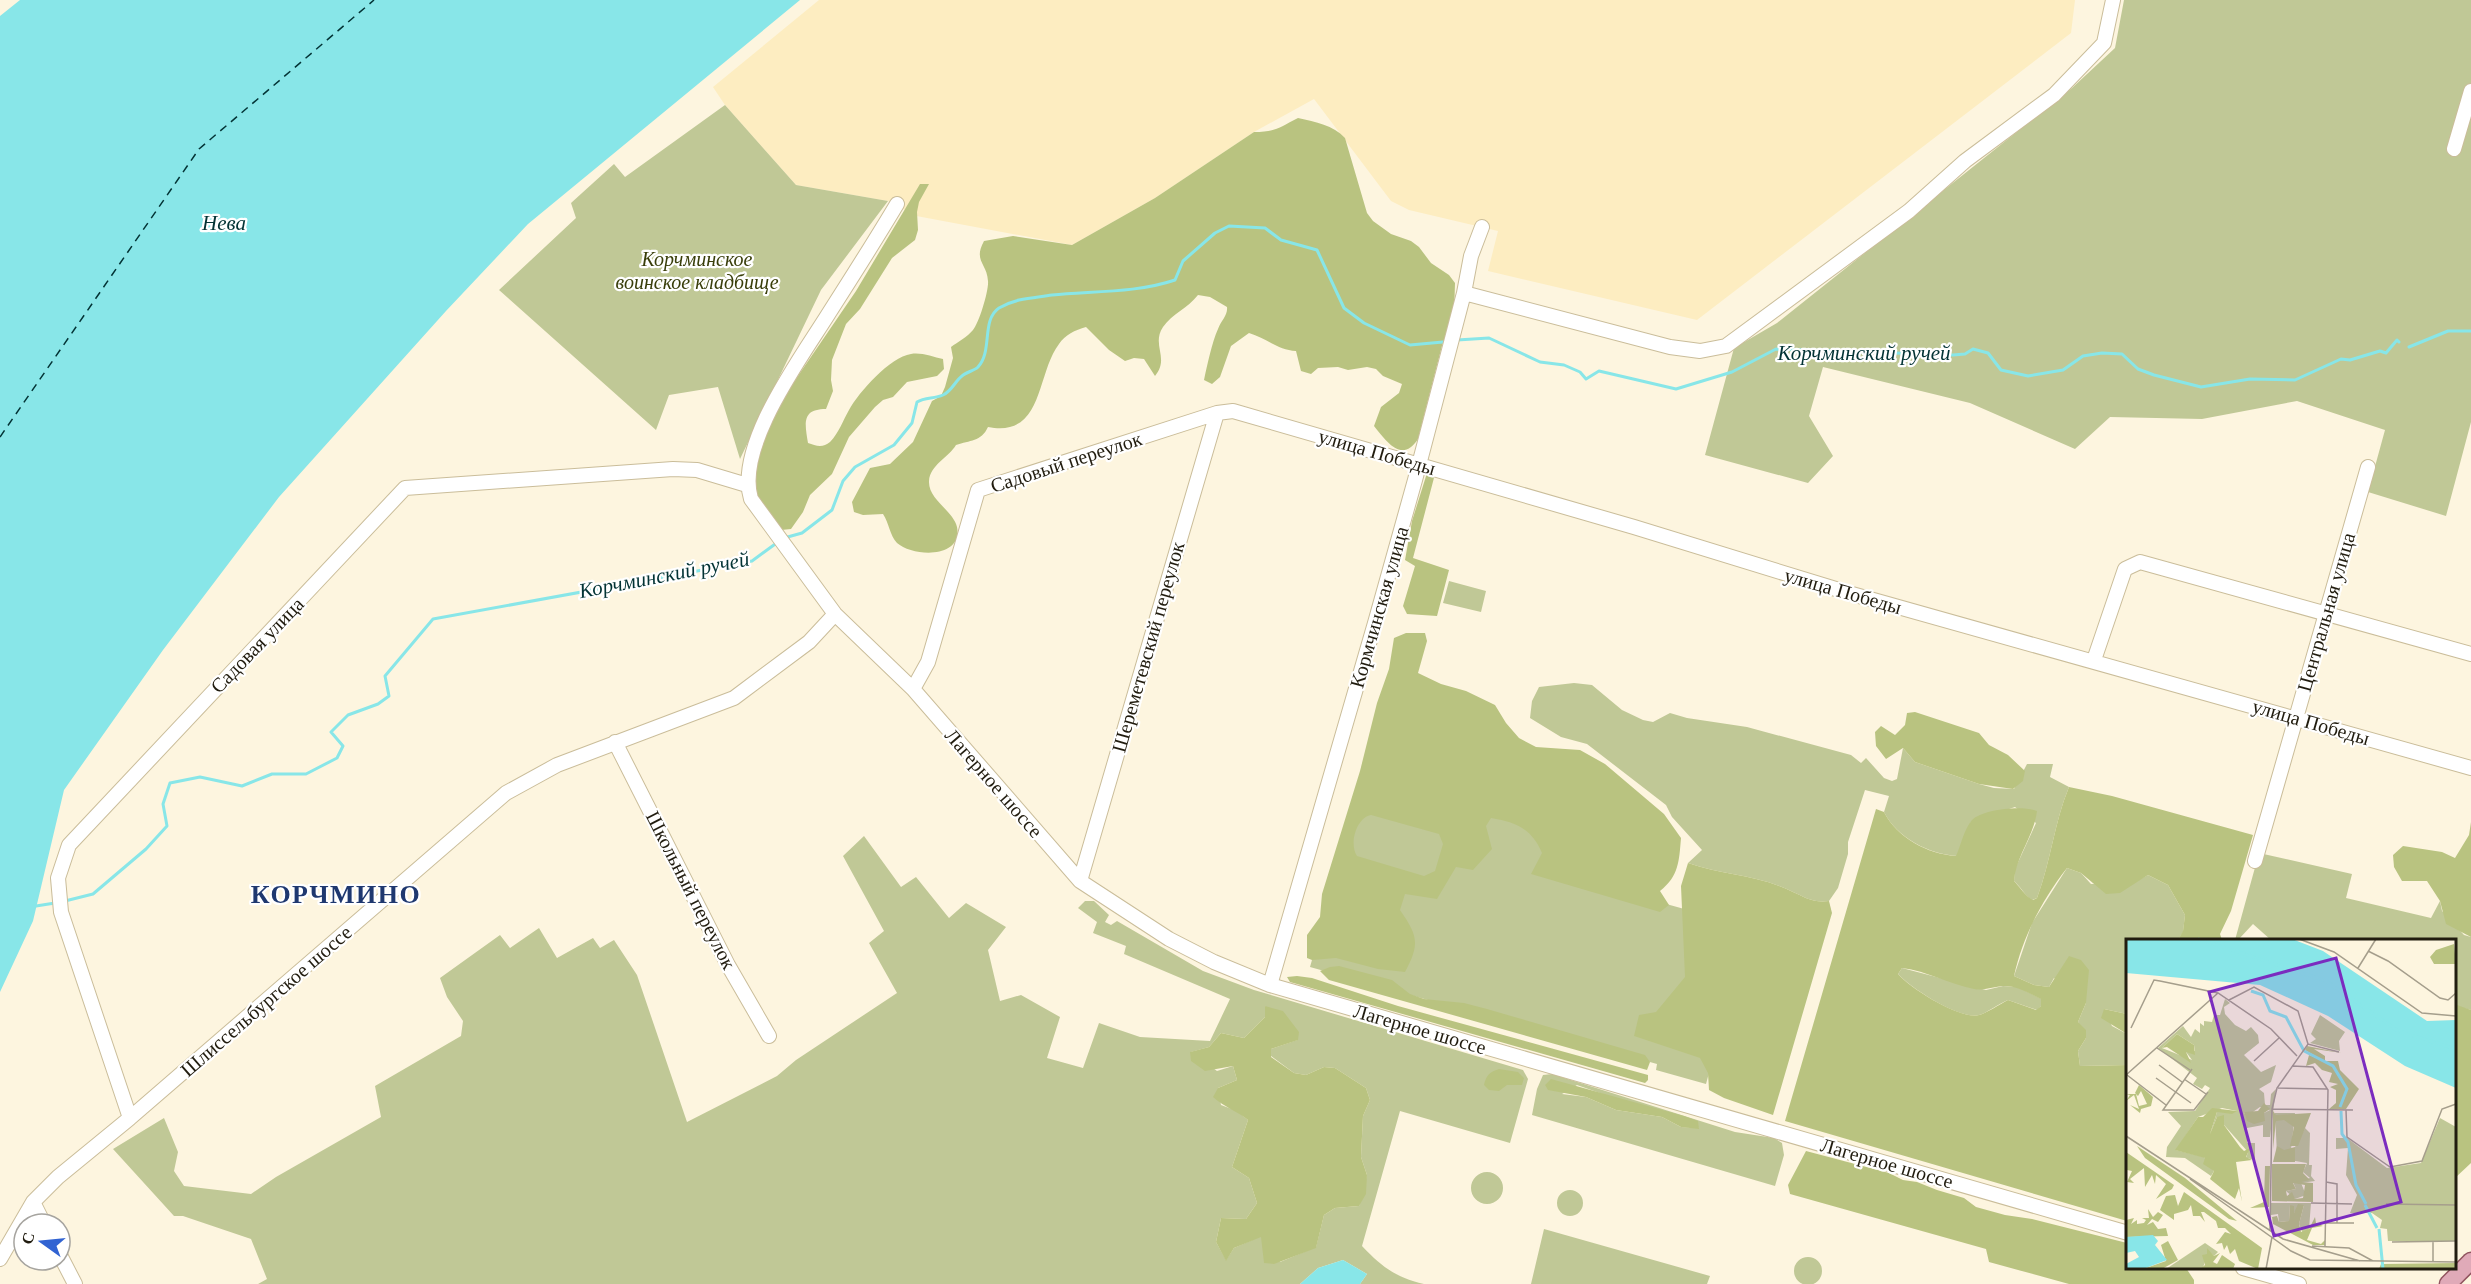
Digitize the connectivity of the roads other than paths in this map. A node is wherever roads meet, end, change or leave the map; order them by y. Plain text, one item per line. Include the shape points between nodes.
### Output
1 (2113, 0) edge
2 (2471, 91) edge
3 (2454, 149) dead end
4 (897, 204) dead end
5 (1482, 227) dead end
6 (1464, 293) junction
7 (1217, 413) junction
8 (1419, 464) junction
9 (2368, 467) dead end
10 (747, 485) junction
11 (835, 614) junction
12 (2325, 614) junction
13 (2471, 654) edge
14 (2094, 660) junction
15 (913, 689) junction
16 (2295, 718) junction
17 (615, 742) junction
18 (2471, 768) edge
19 (2255, 861) dead end
20 (1080, 881) junction
21 (1269, 985) junction
22 (769, 1036) dead end
23 (130, 1118) junction
24 (33, 1202) junction
25 (38, 1212) edge
26 (2126, 1233) edge
27 (0, 1259) edge
28 (2471, 1261) edge
29 (2246, 1269) edge
30 (2299, 1284) edge
31 (2448, 1284) edge

1 - 6 street via 2104,43 2054,95 1965,160 1909,211 1726,346 1700,351 1670,347
2 - 3 street
4 - 10 street via 774,401 752,458
5 - 6 street, Кормчинская улица
6 - 8 street, Кормчинская улица
7 - 8 street, улица Победы via 1233,411
7 - 15 street, Садовый переулок via 978,490 928,662
7 - 20 street, Шереметевский переулок
8 - 14 street, улица Победы via 1852,594
8 - 21 street, Кормчинская улица
9 - 12 street, Центральная улица
10 - 11 street, Лагерное шоссе via 751,499
10 - 23 street, Садовая улица via 697,470 673,469 405,488 69,845 58,878 61,912
11 - 15 street, Лагерное шоссе
11 - 17 street, Шлиссельбургское шоссе via 809,642 734,698
12 - 13 street
12 - 14 street via 2140,562 2124,569
12 - 16 street, Центральная улица
14 - 16 street, улица Победы
15 - 20 street, Лагерное шоссе
16 - 18 street, улица Победы
16 - 19 street, Центральная улица
17 - 22 street, Школьный переулок via 728,965
17 - 23 street, Шлиссельбургское шоссе via 557,765 506,793
20 - 21 street, Лагерное шоссе via 1168,939
21 - 26 street, Лагерное шоссе
23 - 24 street, Шлиссельбургское шоссе
24 - 25 street
24 - 27 street, Шлиссельбургское шоссе
28 - 31 main road
29 - 30 street

